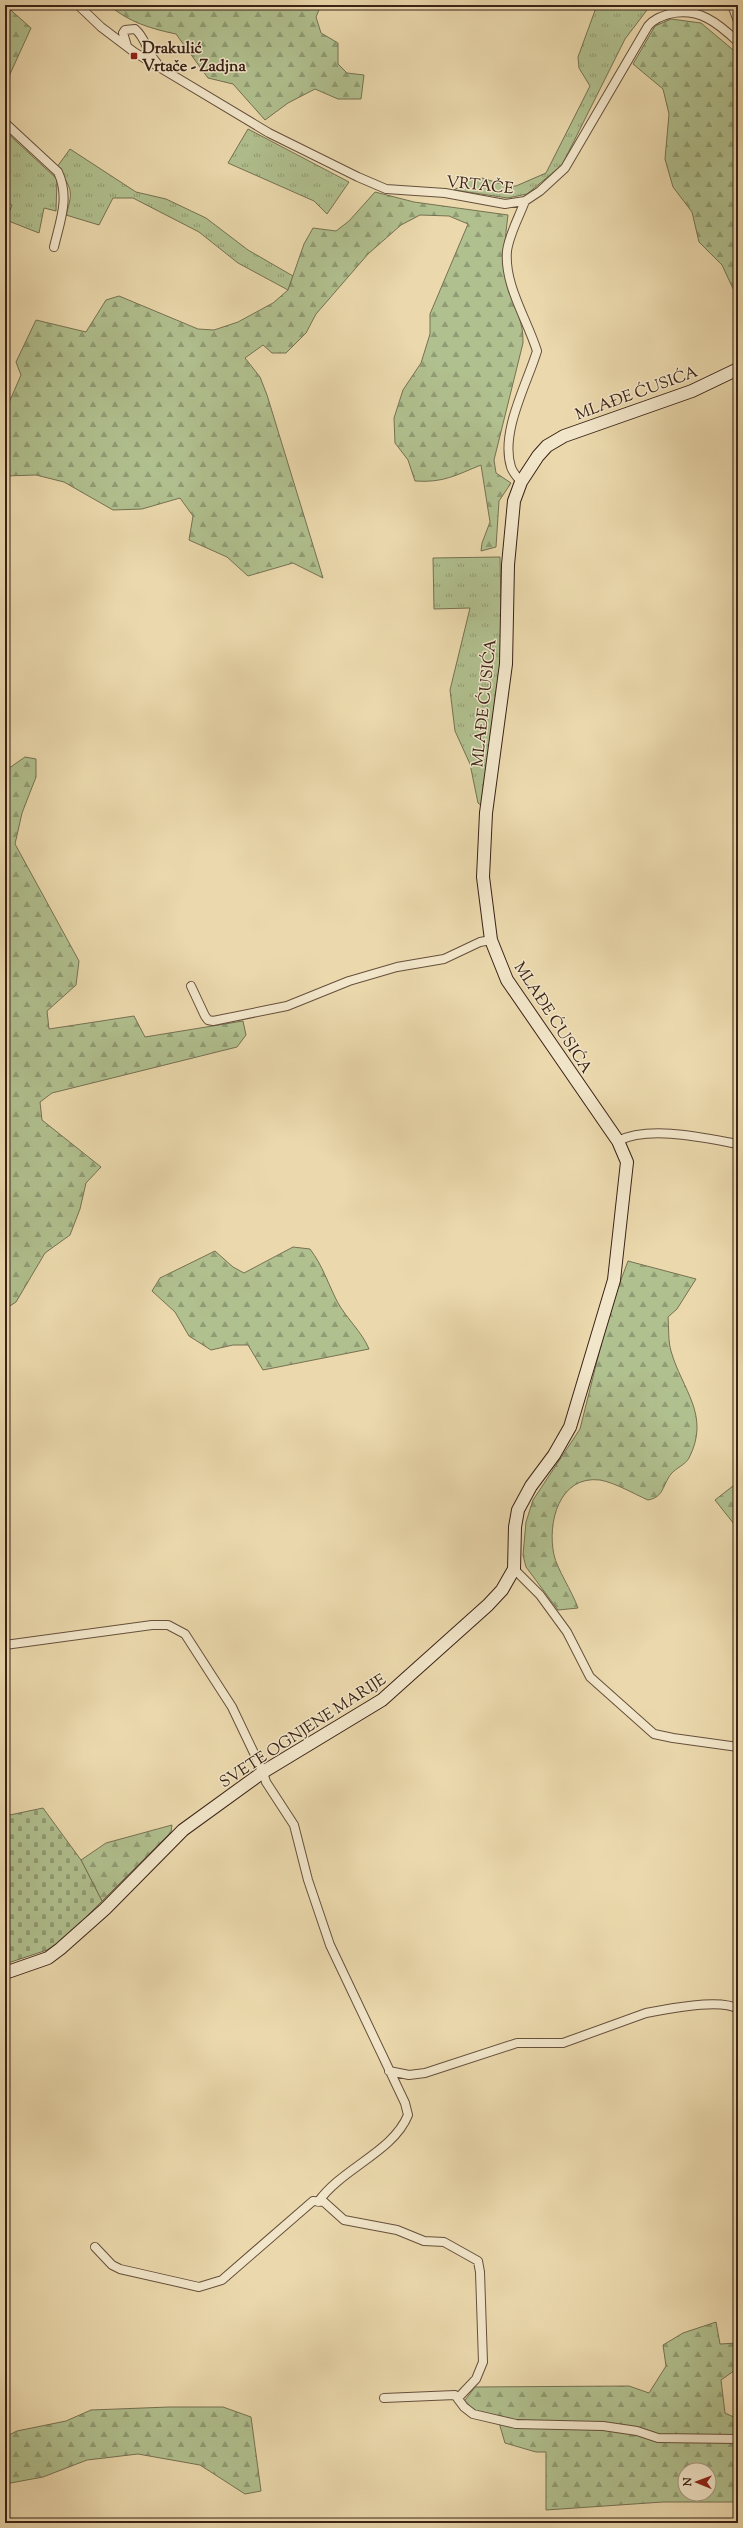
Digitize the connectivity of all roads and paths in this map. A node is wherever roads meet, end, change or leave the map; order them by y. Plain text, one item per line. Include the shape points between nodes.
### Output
1 (78, 5) edge
2 (732, 5) edge
3 (738, 21) edge
4 (738, 42) edge
5 (127, 47) junction
6 (164, 70) junction
7 (5, 123) edge
8 (525, 201) junction
9 (54, 247) dead end
10 (738, 369) edge
11 (521, 482) junction
12 (491, 940) junction
13 (191, 986) dead end
14 (618, 1141) junction
15 (738, 1144) edge
16 (514, 1570) junction
17 (5, 1645) edge
18 (738, 1747) edge
19 (263, 1772) junction
20 (5, 1973) edge
21 (738, 2009) edge
22 (388, 2071) junction
23 (318, 2202) junction
24 (95, 2247) dead end
25 (384, 2398) dead end
26 (458, 2398) junction
27 (738, 2439) edge

1 - 5 street, VRTAČE
2 - 3 street
4 - 8 street, VRTAČE via 720,24 700,13 680,12 654,19 565,168
5 - 6 street, VRTAČE
5 - 6 street, VRTAČE via 123,33 125,30 134,29 143,37 152,58
6 - 8 street, VRTAČE via 269,133 386,189 445,193 505,204
7 - 9 street via 58,172 63,183 66,195
8 - 11 street via 507,258 508,272 537,351 510,425 510,462
10 - 11 street, MLAĐE ĆUSIĆA via 692,391 564,436 547,446
11 - 12 street, MLAĐE ĆUSIĆA via 514,501 511,526 506,664 486,813 483,877
12 - 13 street via 480,942 444,960 397,967 349,981 287,1006 213,1021 205,1016
12 - 14 street, MLAĐE ĆUSIĆA via 507,980
14 - 15 street via 628,1136 681,1134
14 - 16 street via 627,1162 614,1280 570,1427 518,1510 514,1535
16 - 18 street via 540,1595 567,1632 590,1677 654,1734
16 - 19 street, SVETE OGNJENE MARIJE via 502,1590 488,1605 382,1700
17 - 19 street via 152,1625 178,1628 186,1634 232,1708
19 - 20 street, SVETE OGNJENE MARIJE via 183,1830 105,1909 60,1949 42,1961
19 - 22 street via 266,1782 294,1825 308,1880 330,1945
21 - 22 street via 732,2006 692,2005 659,2010 564,2043 517,2043 425,2073 409,2075
22 - 23 street via 405,2103 408,2115 403,2126 398,2133 334,2182
23 - 24 street via 313,2201 222,2280 199,2287 120,2269
23 - 26 street via 324,2202 344,2220 397,2230 424,2242 444,2242 478,2261 483,2362 476,2379
25 - 26 street via 455,2394
26 - 27 street via 473,2414 516,2424 603,2426 637,2431 658,2438

